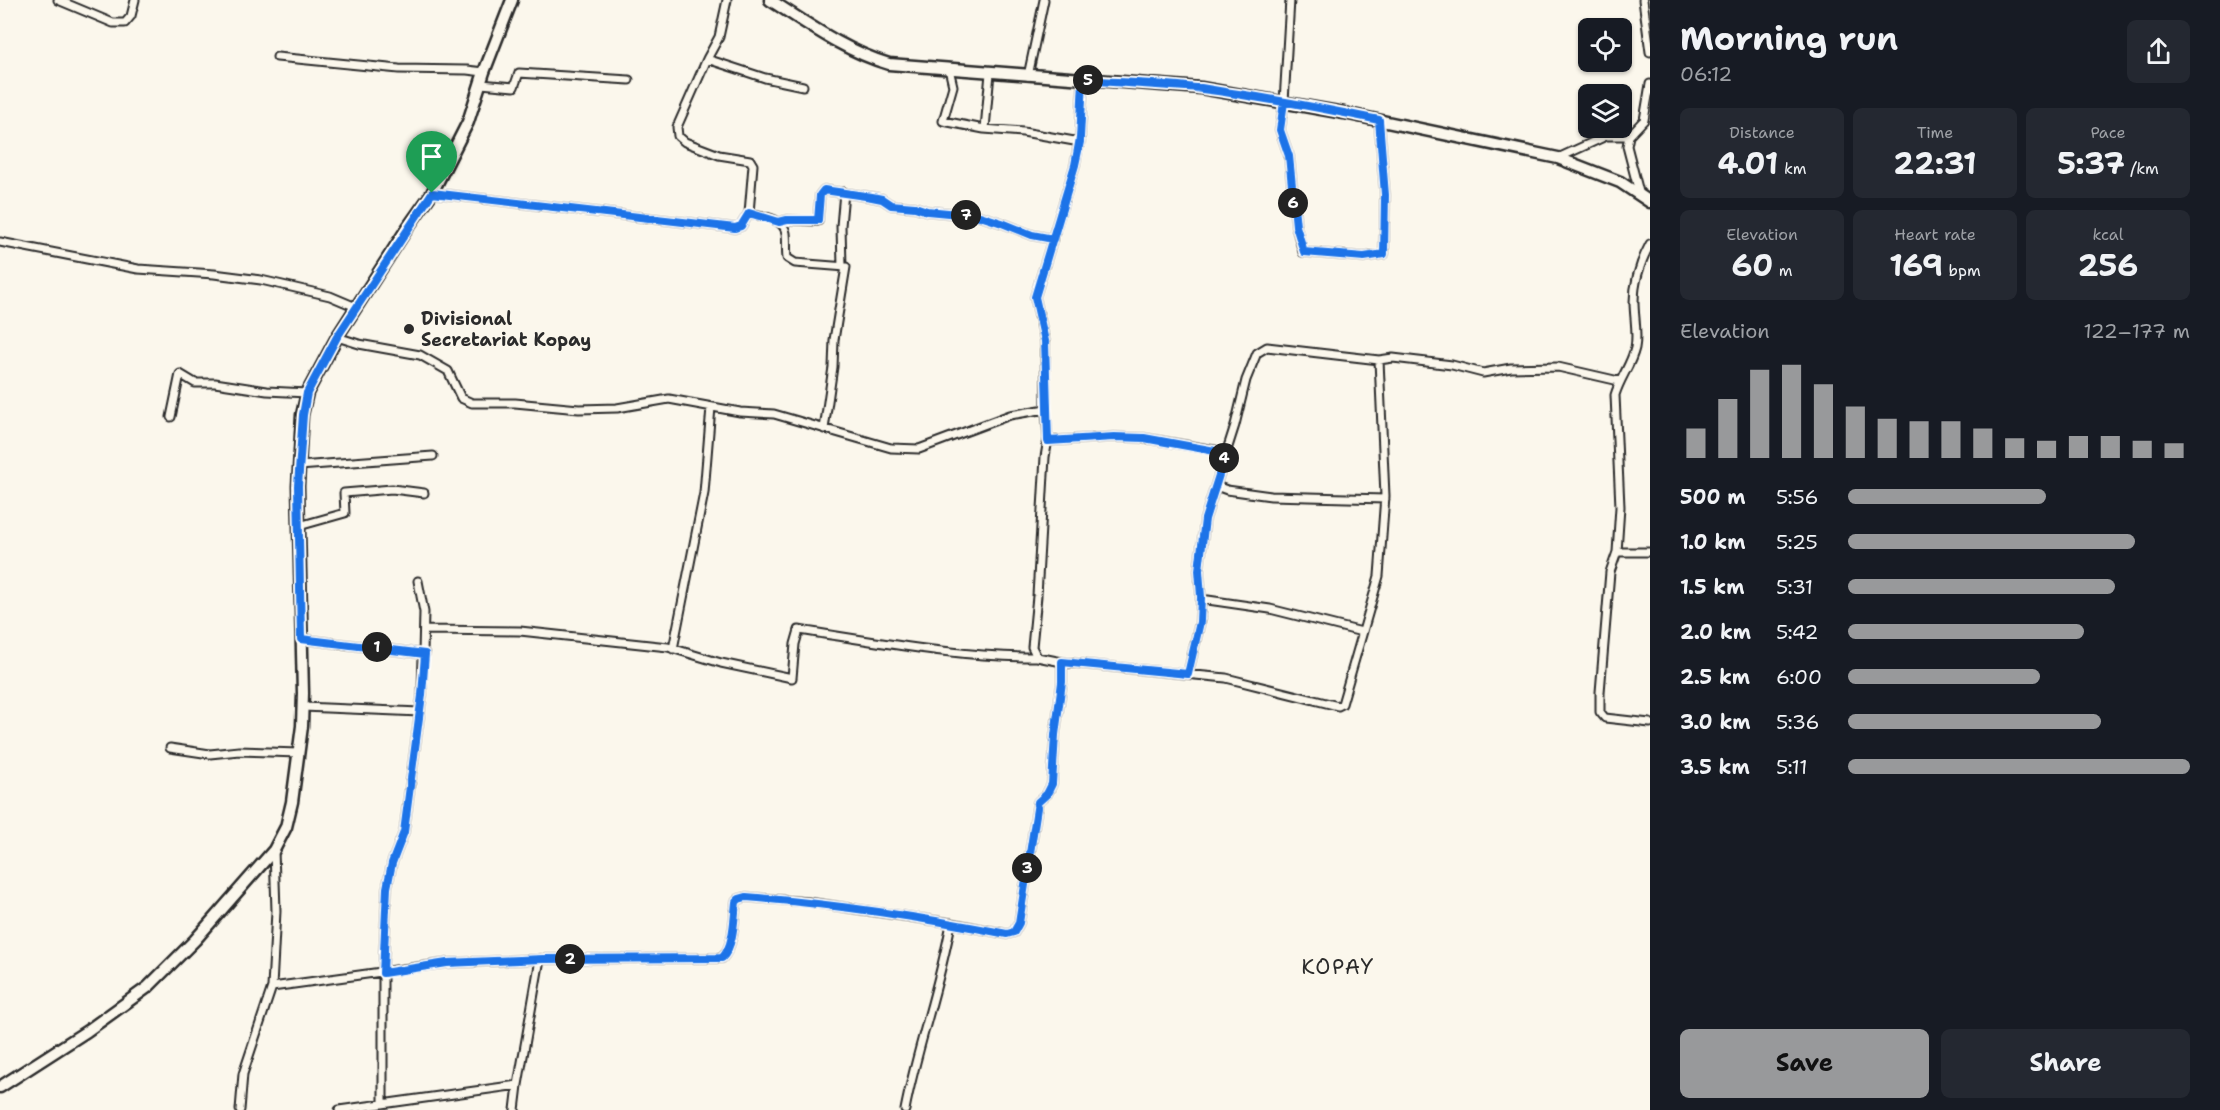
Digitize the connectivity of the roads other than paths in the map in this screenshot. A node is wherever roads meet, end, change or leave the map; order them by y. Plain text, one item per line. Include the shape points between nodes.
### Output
1 (58, 0) edge
2 (135, 0) edge
3 (512, 0) edge
4 (727, 0) edge
5 (770, 0) edge
6 (1044, 0) edge
7 (1290, 0) edge
8 (1643, 0) edge
9 (782, 3) edge
10 (1650, 50) edge
11 (277, 57) dead end
12 (707, 59) junction
13 (949, 69) junction
14 (484, 72) junction
15 (990, 73) junction
16 (1028, 76) junction
17 (629, 80) dead end
18 (1083, 80) junction
19 (481, 84) junction
20 (1650, 84) edge
21 (803, 86) dead end
22 (1284, 102) junction
23 (1379, 120) junction
24 (985, 129) junction
25 (1632, 133) edge
26 (1602, 138) edge
27 (1629, 138) edge
28 (1080, 142) junction
29 (1558, 158) junction
30 (844, 192) junction
31 (432, 193) junction
32 (1645, 199) edge
33 (749, 213) junction
34 (779, 222) junction
35 (1053, 239) junction
36 (0, 242) edge
37 (1650, 244) edge
38 (842, 267) junction
39 (356, 307) junction
40 (337, 337) junction
41 (1379, 360) junction
42 (1619, 381) junction
43 (307, 393) junction
44 (711, 407) junction
45 (1046, 409) junction
46 (171, 417) dead end
47 (824, 429) junction
48 (1048, 441) junction
49 (1226, 453) junction
50 (433, 456) dead end
51 (299, 466) junction
52 (1216, 486) junction
53 (424, 493) dead end
54 (1385, 500) junction
55 (299, 526) junction
56 (1617, 552) junction
57 (1650, 552) edge
58 (418, 581) dead end
59 (1201, 599) junction
60 (424, 630) junction
61 (1362, 632) junction
62 (301, 639) junction
63 (673, 649) junction
64 (425, 654) junction
65 (1037, 657) junction
66 (1062, 662) junction
67 (1188, 674) junction
68 (303, 706) junction
69 (420, 712) junction
70 (1650, 723) edge
71 (170, 748) dead end
72 (298, 753) junction
73 (274, 850) junction
74 (951, 923) junction
75 (540, 959) junction
76 (383, 973) junction
77 (272, 987) junction
78 (518, 1085) junction
79 (0, 1088) edge
80 (383, 1104) junction
81 (240, 1110) edge
82 (339, 1110) edge
83 (515, 1110) edge
84 (904, 1110) edge

1 - 2 street via 112,23 125,23
3 - 14 main road
4 - 12 street via 719,37
5 - 9 main road
6 - 16 street
7 - 22 street
8 - 10 street
9 - 13 main road via 867,58 889,64
11 - 14 street via 399,69
12 - 21 street
12 - 33 street via 677,127 678,136 718,155 750,160 753,165
13 - 15 main road
13 - 24 street via 953,86 943,121
14 - 19 main road
15 - 16 main road
15 - 24 street
16 - 18 main road
17 - 19 street via 519,73 514,87
18 - 22 main road via 1201,88
18 - 28 street
19 - 31 main road via 468,122
20 - 25 street via 1644,120
22 - 23 main road
22 - 23 street via 1281,137 1289,156 1296,226 1304,252 1308,253 1364,257 1384,254 1385,195
23 - 29 main road
24 - 28 street
26 - 29 street
27 - 32 street
28 - 35 street
29 - 32 main road via 1620,182
30 - 34 street via 824,190 818,220
30 - 35 street via 882,199 891,205 980,216
30 - 38 street
31 - 33 street via 735,228 741,226
31 - 39 main road
33 - 34 street
34 - 38 street via 786,230 787,258 795,263
35 - 45 street via 1035,297 1045,341
36 - 39 street via 138,269 261,280 330,296
37 - 42 street via 1639,270 1634,299 1635,346
38 - 47 street via 846,267
39 - 40 main road
40 - 43 main road
40 - 44 street via 420,355 448,371 461,398 472,403 589,409 669,399
41 - 42 street via 1452,365 1484,373 1558,367
41 - 49 street via 1267,347 1257,353
41 - 54 street
42 - 56 street via 1615,395 1620,507
43 - 46 street via 195,383 180,374
43 - 51 main road
44 - 47 street via 774,414
44 - 63 street via 704,493
45 - 47 street via 1010,415 919,449 891,448
45 - 48 street
48 - 49 street via 1144,438
48 - 65 street via 1032,647
49 - 52 street
50 - 51 street
51 - 55 main road
52 - 54 street via 1271,496
52 - 59 street via 1205,519 1199,570
53 - 55 street via 392,489 344,493 345,513
54 - 61 street via 1379,576
55 - 62 main road
56 - 57 street
56 - 70 street via 1610,572 1600,712 1605,718
58 - 60 street
59 - 61 street via 1270,609
59 - 67 street
60 - 63 street via 520,631
60 - 64 street
61 - 67 street via 1342,704 1338,706 1226,678
62 - 64 street
62 - 68 main road
63 - 65 street via 792,678 799,630 934,651
64 - 69 street
65 - 66 street
66 - 67 street
66 - 74 street via 1052,784 1038,802 1019,923 1014,932 1007,934
68 - 69 street
68 - 72 main road
69 - 76 street via 404,832 387,888
71 - 72 street via 210,754
72 - 73 main road via 286,827
73 - 77 street
73 - 79 main road via 148,987
74 - 75 street via 746,897 736,902 722,958
74 - 84 street
75 - 76 street via 447,963
75 - 78 street
76 - 77 street
76 - 80 street
77 - 81 street via 243,1074
78 - 80 street
78 - 83 street
80 - 82 street

